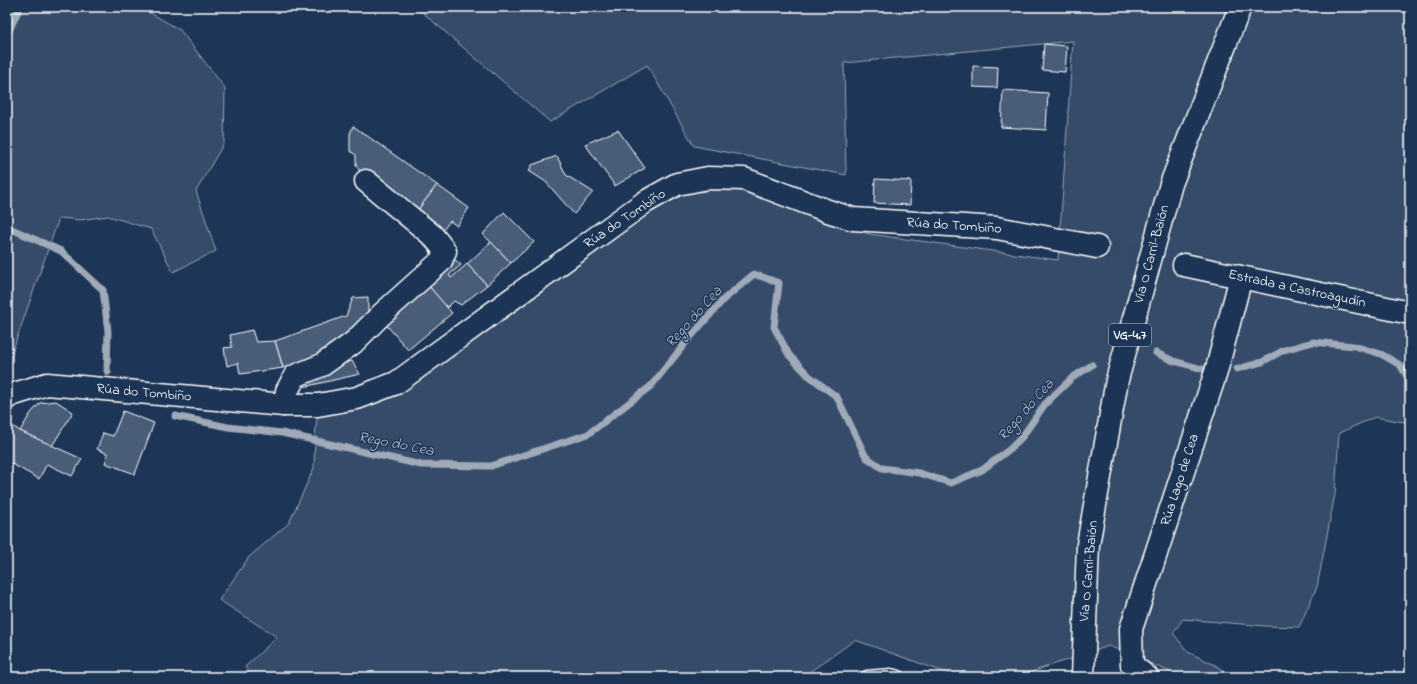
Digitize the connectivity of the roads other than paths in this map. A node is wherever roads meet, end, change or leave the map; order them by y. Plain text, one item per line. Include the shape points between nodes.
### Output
1 (1240, 7) edge
2 (366, 181) dead end
3 (1097, 246) tunnel mouth
4 (1184, 265) tunnel mouth
5 (1241, 277) junction
6 (1410, 313) edge
7 (7, 398) edge
8 (284, 405) junction
9 (867, 677) edge
10 (899, 677) edge
11 (1083, 677) edge
12 (1147, 677) edge

1 - 11 main road, Vía O Carril-Baión / VG-4.7 via 1171,184 1118,380 1088,545
2 - 8 main road via 433,236 444,251 441,261 353,343 322,365 295,376 287,391
3 - 8 main road, Rúa do Tombiño via 997,228 853,219 744,179 708,178 677,184 645,202 396,383 357,398 318,405
4 - 5 main road, Estrada a Castroagudín
5 - 6 main road, Estrada a Castroagudín
5 - 12 main road, Rúa Lago de Cea via 1216,372 1130,629 1132,665
7 - 8 main road, Rúa do Tombiño via 47,384
9 - 10 lane

